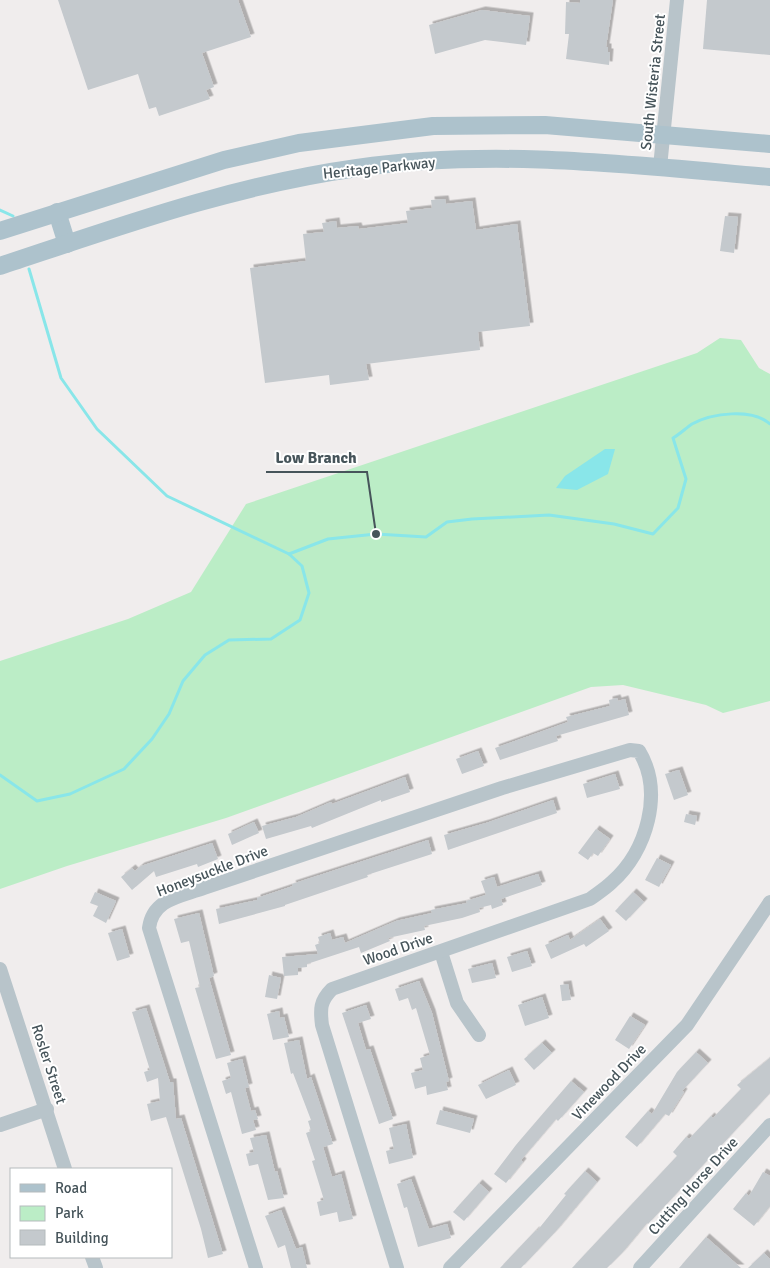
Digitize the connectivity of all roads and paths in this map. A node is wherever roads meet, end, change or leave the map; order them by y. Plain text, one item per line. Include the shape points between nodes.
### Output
1 (677, 0) edge
2 (664, 134) junction
3 (770, 144) edge
4 (660, 167) junction
5 (770, 177) edge
6 (57, 212) junction
7 (0, 230) edge
8 (67, 244) junction
9 (0, 266) edge
10 (639, 751) joint
11 (770, 902) edge
12 (441, 952) junction
13 (0, 969) edge
14 (479, 1035) dead end
15 (47, 1109) junction
16 (0, 1125) edge
17 (770, 1126) edge
18 (65, 1168) edge
19 (256, 1268) edge
20 (396, 1268) edge
21 (450, 1268) edge
22 (640, 1268) edge

1 - 2 street, South Wisteria Street
2 - 3 main road
2 - 4 street, South Wisteria Street
2 - 6 main road via 487,124 433,126 358,135 299,143 224,160
4 - 5 main road, Heritage Parkway
4 - 8 main road, Heritage Parkway via 499,158 359,168 247,189
6 - 7 main road
6 - 8 main road
8 - 9 main road, Heritage Parkway
10 - 12 street, Wood Drive via 647,764 652,788 649,814 636,852 613,882 590,899
10 - 19 street, Honeysuckle Drive via 630,750 511,785 390,825 161,904 151,915 150,928
11 - 21 street, Vinewood Drive via 686,1025
12 - 14 street via 457,1003
12 - 20 street, Wood Drive via 332,989 323,998 320,1008 322,1025
13 - 15 street, Rosler Street
15 - 16 street
15 - 18 street, Rosler Street
17 - 22 street, Cutting Horse Drive

